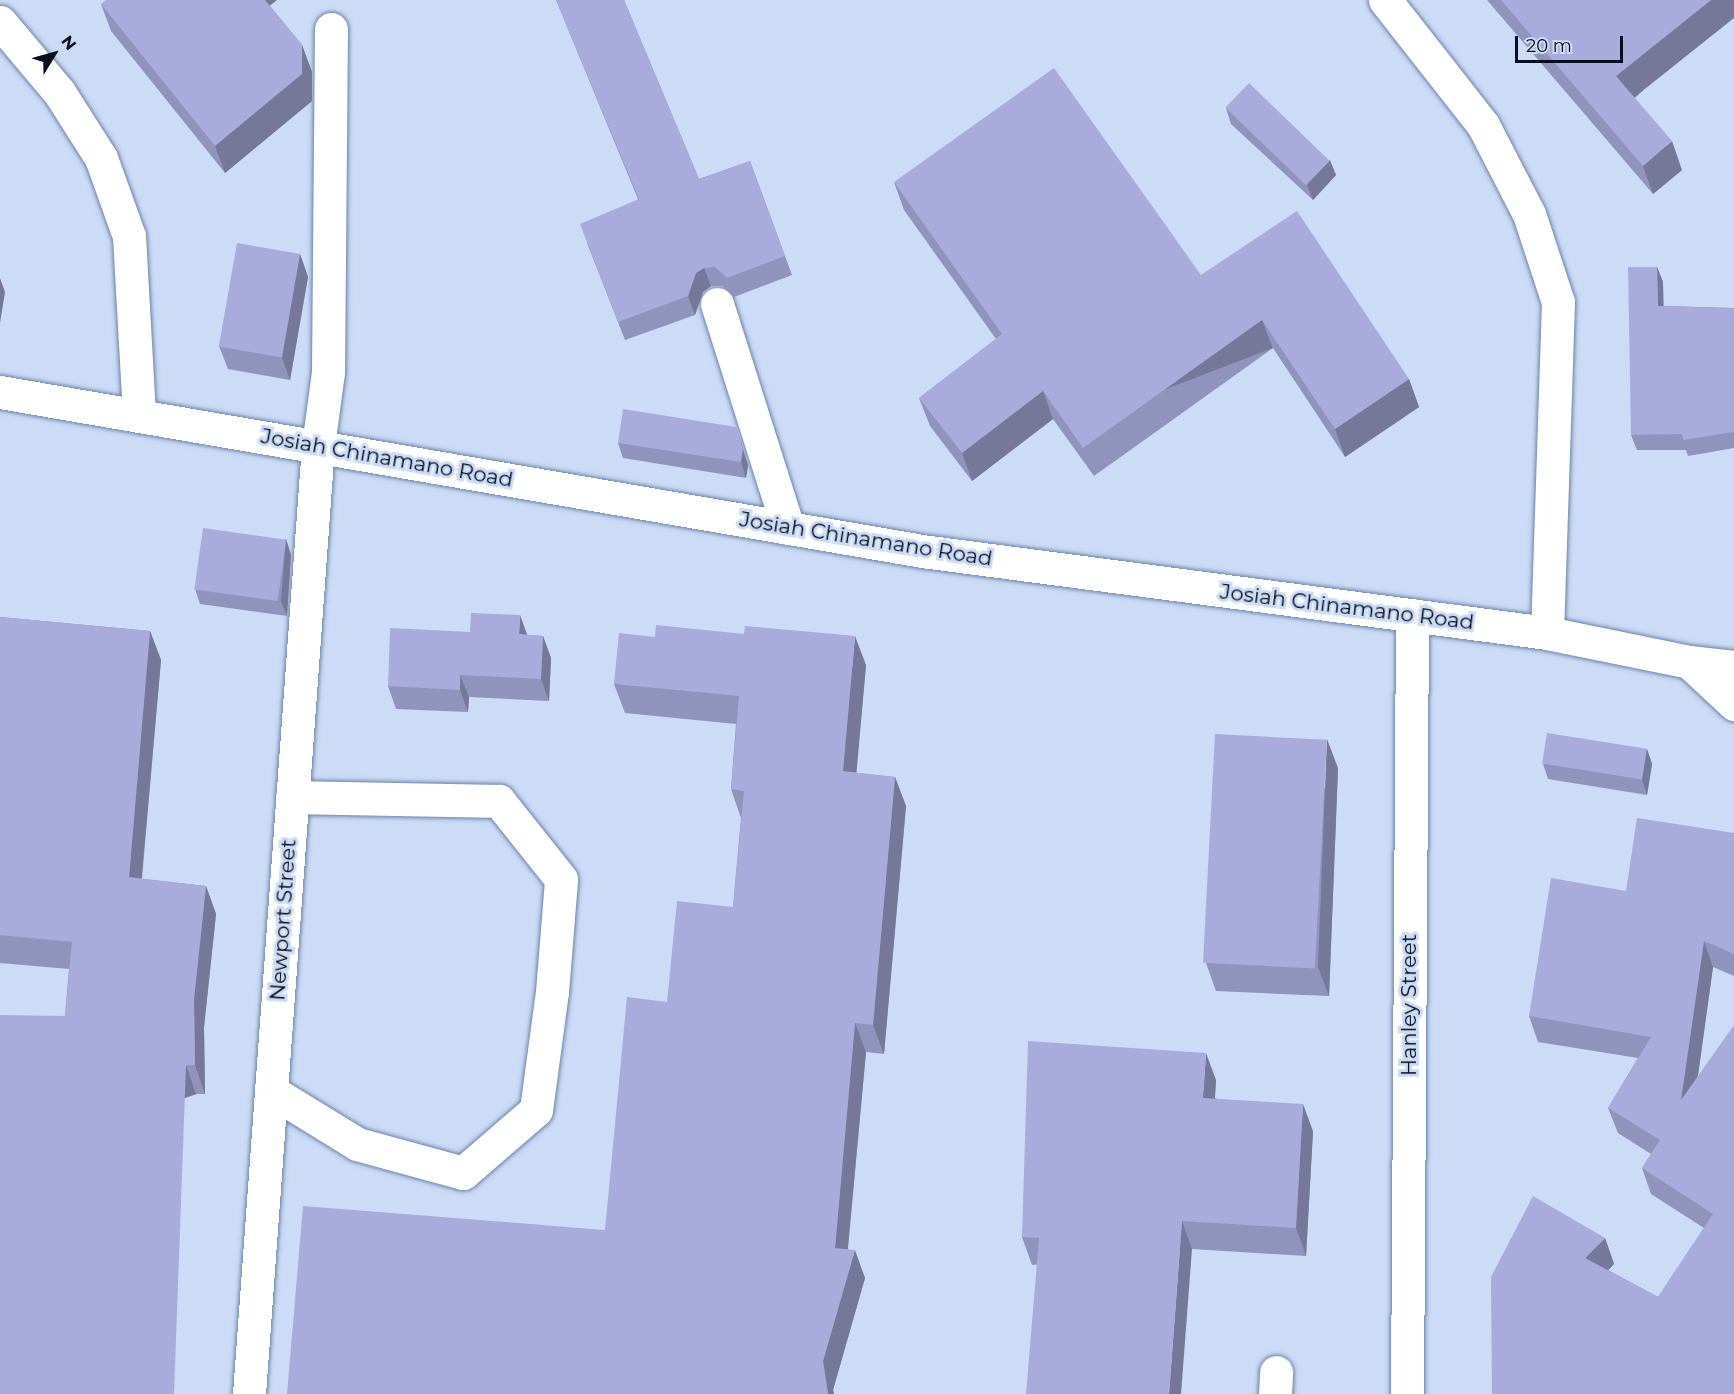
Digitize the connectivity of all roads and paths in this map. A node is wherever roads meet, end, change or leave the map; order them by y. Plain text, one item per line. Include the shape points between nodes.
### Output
1 (1385, 0) edge
2 (0, 22) edge
3 (331, 29) dead end
4 (717, 304) dead end
5 (0, 392) edge
6 (139, 413) junction
7 (318, 446) junction
8 (788, 528) junction
9 (1412, 615) junction
10 (1547, 633) junction
11 (1689, 662) junction
12 (1734, 667) edge
13 (1734, 704) edge
14 (292, 797) junction
15 (271, 1091) junction
16 (249, 1394) edge
17 (1407, 1394) edge

1 - 10 street via 1483,125 1529,214 1558,302
2 - 6 street via 58,92 101,158 129,236
3 - 7 street, Newport Street via 328,372
4 - 8 street
5 - 6 street, Josiah Chinamano Road
6 - 7 street, Josiah Chinamano Road
7 - 8 street, Josiah Chinamano Road
7 - 14 street, Newport Street
8 - 9 street, Josiah Chinamano Road via 933,552
9 - 10 street, Josiah Chinamano Road
9 - 17 street, Hanley Street
10 - 11 street, Josiah Chinamano Road
11 - 12 street, Josiah Chinamano Road
11 - 13 street
14 - 15 street, Newport Street
14 - 15 street via 499,801 561,879 552,992 536,1110 463,1173 357,1144
15 - 16 street, Newport Street

